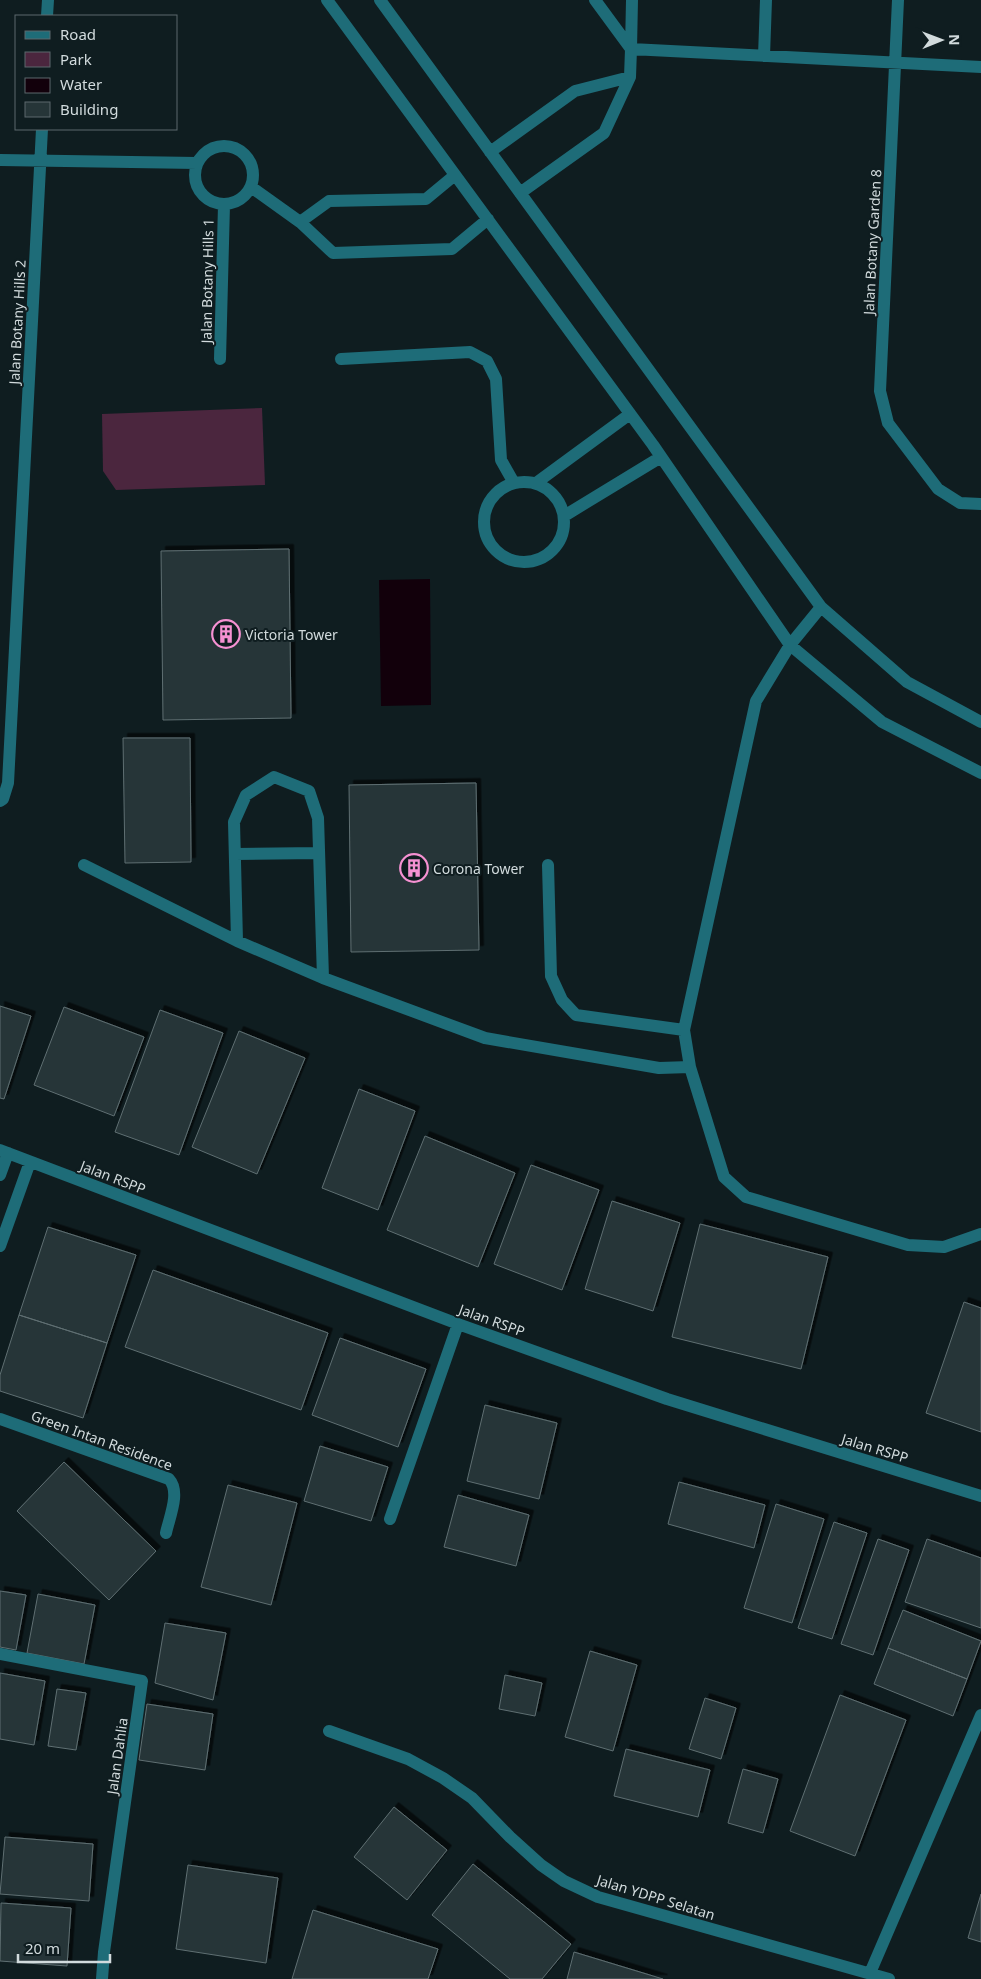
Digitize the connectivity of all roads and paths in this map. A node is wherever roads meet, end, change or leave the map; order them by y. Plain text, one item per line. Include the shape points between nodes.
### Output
1 (48, 0) edge
2 (327, 0) edge
3 (380, 0) edge
4 (596, 0) edge
5 (632, 0) edge
6 (766, 0) edge
7 (898, 0) edge
8 (47, 15) edge
9 (631, 49) junction
10 (764, 56) junction
11 (895, 62) junction
12 (981, 66) edge
13 (630, 77) junction
14 (42, 130) edge
15 (490, 152) junction
16 (0, 160) edge
17 (40, 162) junction
18 (197, 163) junction
19 (455, 175) junction
20 (251, 187) junction
21 (520, 193) junction
22 (224, 205) junction
23 (488, 219) junction
24 (300, 222) junction
25 (220, 359) dead end
26 (341, 359) dead end
27 (630, 414) junction
28 (661, 457) junction
29 (514, 483) junction
30 (536, 483) junction
31 (981, 504) edge
32 (564, 516) junction
33 (821, 607) junction
34 (790, 645) junction
35 (981, 722) edge
36 (981, 773) edge
37 (0, 801) edge
38 (235, 854) junction
39 (319, 854) junction
40 (84, 865) dead end
41 (548, 865) dead end
42 (237, 941) junction
43 (323, 978) junction
44 (684, 1030) junction
45 (690, 1067) junction
46 (4, 1151) edge
47 (30, 1162) junction
48 (0, 1175) edge
49 (981, 1234) edge
50 (0, 1246) edge
51 (458, 1324) junction
52 (0, 1419) edge
53 (981, 1496) edge
54 (390, 1518) dead end
55 (166, 1533) dead end
56 (0, 1654) edge
57 (981, 1715) edge
58 (329, 1730) dead end
59 (870, 1973) junction
60 (102, 1979) edge
61 (889, 1979) edge

1 - 8 street
2 - 19 street
3 - 15 street
4 - 9 street
5 - 9 street
6 - 10 street
7 - 11 street, Jalan Botany Garden 8
9 - 10 street
9 - 13 street
10 - 11 street
11 - 12 street
11 - 31 street, Jalan Botany Garden 8 via 880,391 888,423 938,489 960,503
13 - 15 street via 575,92
13 - 21 street via 604,133
14 - 17 street, Jalan Botany Hills 2
15 - 21 street
16 - 17 street
17 - 18 street
17 - 37 street, Jalan Botany Hills 2 via 8,784
18 - 20 street via 207,151 221,146 236,148 248,158 254,172
18 - 22 street via 194,178 199,191 210,201
19 - 23 street
19 - 24 street via 426,199 329,201
20 - 22 street via 240,200
20 - 24 street
21 - 33 street
22 - 25 street, Jalan Botany Hills 1
23 - 24 street via 452,249 333,253
23 - 27 street
26 - 29 street via 470,352 487,362 496,379 501,460
27 - 28 street
27 - 30 street
28 - 32 street
28 - 34 street
29 - 30 street
29 - 32 street via 494,495 484,516 487,539 502,556 524,563 546,557 561,539
30 - 32 street via 555,496
33 - 34 street
33 - 35 street via 908,682
34 - 36 street via 882,722
34 - 44 street via 756,701
38 - 39 street
38 - 39 street via 234,822 246,795 274,777 309,792 318,818
38 - 42 street
39 - 43 street
40 - 42 street
41 - 44 street via 551,976 562,1000 576,1014
42 - 43 street
43 - 45 street via 485,1038 659,1068
44 - 45 street
45 - 49 street via 724,1177 746,1197 908,1245 944,1246
46 - 47 street, Jalan RSPP
46 - 48 street
47 - 50 street
47 - 51 street, Jalan RSPP
51 - 53 street, Jalan RSPP via 667,1399
51 - 54 street
52 - 55 street, Green Intan Residence via 169,1479 174,1496
56 - 60 street, Jalan Dahlia via 142,1681
57 - 59 street
58 - 59 street, Jalan YDPP Selatan via 408,1759 443,1778 472,1798 541,1865 564,1881 598,1897
59 - 61 street, Jalan YDPP Selatan

